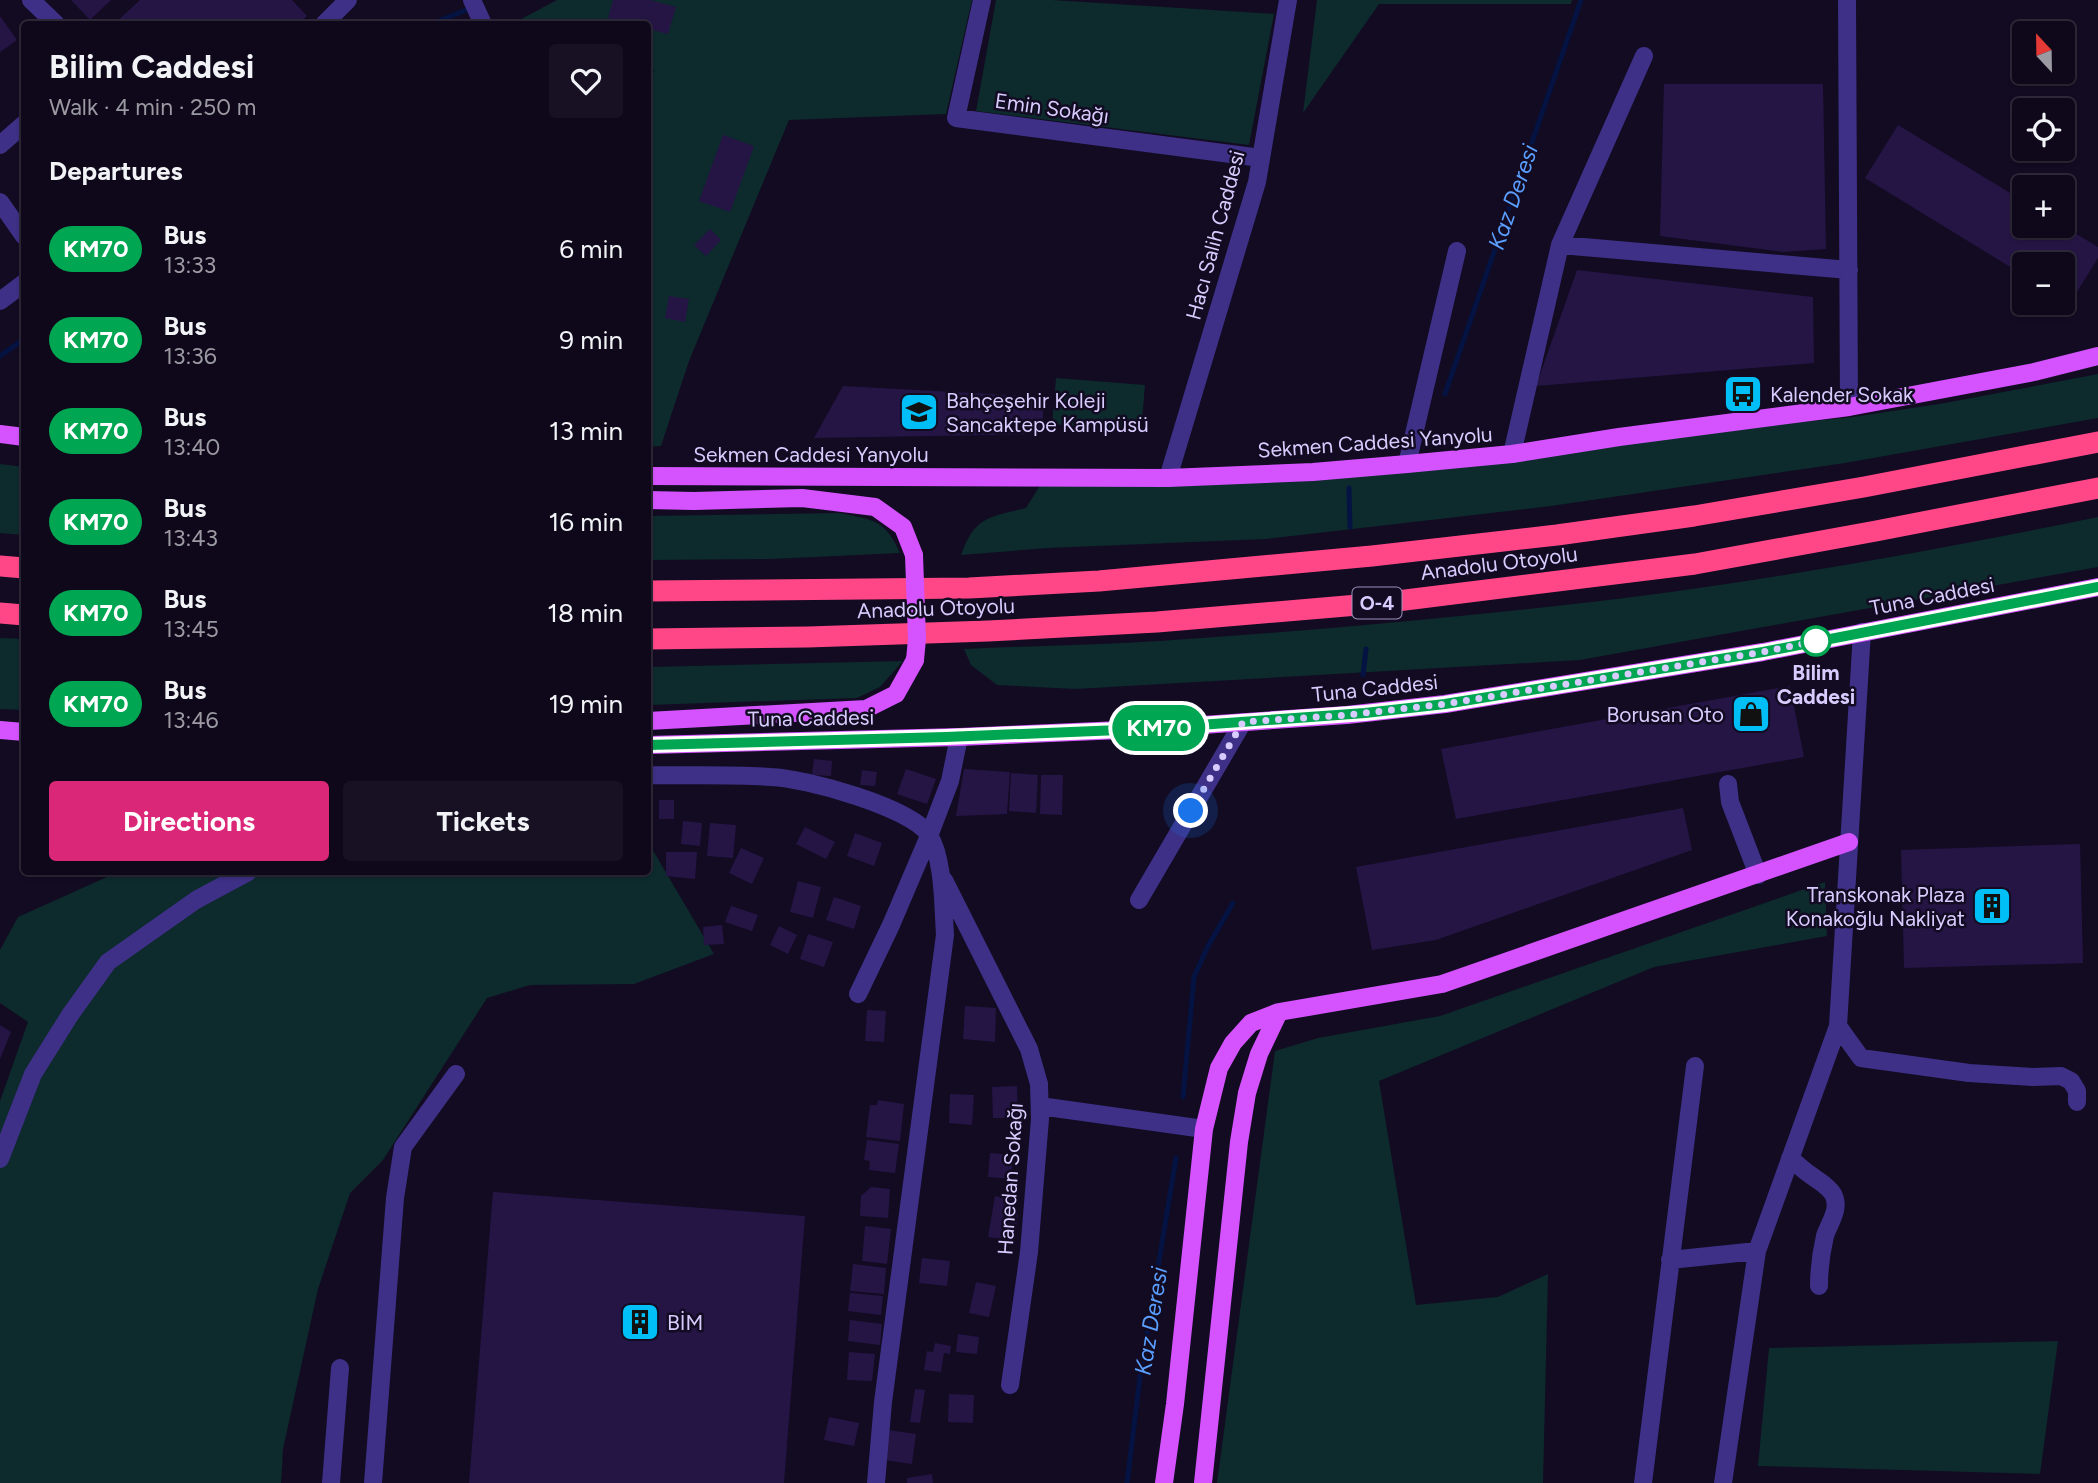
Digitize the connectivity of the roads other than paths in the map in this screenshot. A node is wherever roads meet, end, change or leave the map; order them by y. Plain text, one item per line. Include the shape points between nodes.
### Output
1 (31, 0) edge
2 (348, 0) edge
3 (472, 0) edge
4 (982, 0) edge
5 (1289, 0) edge
6 (1847, 0) edge
7 (53, 21) edge
8 (327, 21) edge
9 (482, 21) edge
10 (1644, 57) dead end
11 (21, 127) edge
12 (0, 145) edge
13 (1261, 159) junction
14 (0, 202) edge
15 (21, 232) edge
16 (1560, 246) junction
17 (1457, 251) dead end
18 (1849, 271) junction
19 (21, 285) edge
20 (0, 301) edge
21 (2098, 356) edge
22 (1849, 407) junction
23 (0, 434) edge
24 (21, 437) edge
25 (2098, 442) edge
26 (1512, 454) junction
27 (1407, 464) junction
28 (651, 476) edge
29 (1168, 478) junction
30 (2098, 488) edge
31 (651, 500) edge
32 (0, 566) edge
33 (21, 568) edge
34 (2098, 587) edge
35 (651, 591) edge
36 (0, 613) edge
37 (21, 615) edge
38 (1862, 632) junction
39 (651, 639) edge
40 (651, 721) edge
41 (1243, 722) junction
42 (0, 730) edge
43 (21, 732) edge
44 (959, 737) junction
45 (651, 745) edge
46 (651, 775) edge
47 (1728, 783) dead end
48 (929, 836) junction
49 (1849, 842) junction
50 (940, 872) junction
51 (242, 875) edge
52 (1758, 875) junction
53 (1139, 900) dead end
54 (858, 994) dead end
55 (1279, 1012) junction
56 (1838, 1026) junction
57 (1695, 1066) dead end
58 (456, 1074) dead end
59 (2077, 1102) dead end
60 (1040, 1106) junction
61 (1204, 1129) junction
62 (1790, 1158) junction
63 (0, 1159) edge
64 (1757, 1251) junction
65 (1670, 1259) junction
66 (1819, 1286) dead end
67 (340, 1368) dead end
68 (1010, 1385) dead end
69 (331, 1483) edge
70 (373, 1483) edge
71 (876, 1483) edge
72 (1164, 1483) edge
73 (1203, 1483) edge
74 (1643, 1483) edge
75 (1723, 1483) edge

1 - 7 street
2 - 8 street
3 - 9 street
4 - 13 street, Emin Sokağı via 956,118
5 - 13 street, Hacı Salih Caddesi
6 - 18 street
10 - 16 street
11 - 12 street
13 - 29 street, Hacı Salih Caddesi
14 - 15 street
16 - 18 street
16 - 26 street
17 - 27 street
18 - 22 street
19 - 20 street
21 - 22 main road, Sekmen Caddesi Yanyolu
22 - 26 main road, Sekmen Caddesi Yanyolu
23 - 24 main road
25 - 35 highway, Anadolu Otoyolu / O-4 via 1694,516 1372,556 969,588
26 - 27 main road, Sekmen Caddesi Yanyolu
27 - 29 main road, Sekmen Caddesi Yanyolu
28 - 29 main road, Sekmen Caddesi Yanyolu
30 - 39 highway, Anadolu Otoyolu / O-4 via 1695,564 1381,603 988,631
31 - 40 main road, bridge via 802,498 875,507 903,527 914,555 917,639 915,660 896,694 866,709
32 - 33 highway
34 - 38 main road, Tuna Caddesi
36 - 37 highway
38 - 41 main road, Tuna Caddesi via 1445,704
38 - 49 street
41 - 44 main road, Tuna Caddesi
41 - 53 street
42 - 43 main road
44 - 45 main road, Tuna Caddesi
44 - 48 street via 950,781
46 - 48 street via 773,776 896,810
47 - 52 street via 1730,802
48 - 50 street
48 - 54 street
49 - 52 main road
49 - 56 street
50 - 60 street, Hanedan Sokağı via 1029,1049
50 - 71 street via 944,935
51 - 63 street via 195,900 108,962 33,1074
52 - 55 main road via 1442,984
55 - 61 main road via 1251,1023 1233,1043 1219,1068
55 - 73 main road via 1247,1093 1239,1142
56 - 59 street via 1861,1058 1969,1073 2061,1076 2071,1081
56 - 62 street
57 - 65 street
58 - 70 street via 403,1147
60 - 61 street
60 - 68 street, Hanedan Sokağı via 1029,1252
61 - 72 main road
62 - 64 street
62 - 66 street via 1834,1196
64 - 65 street
64 - 75 street
65 - 74 street
67 - 69 street

